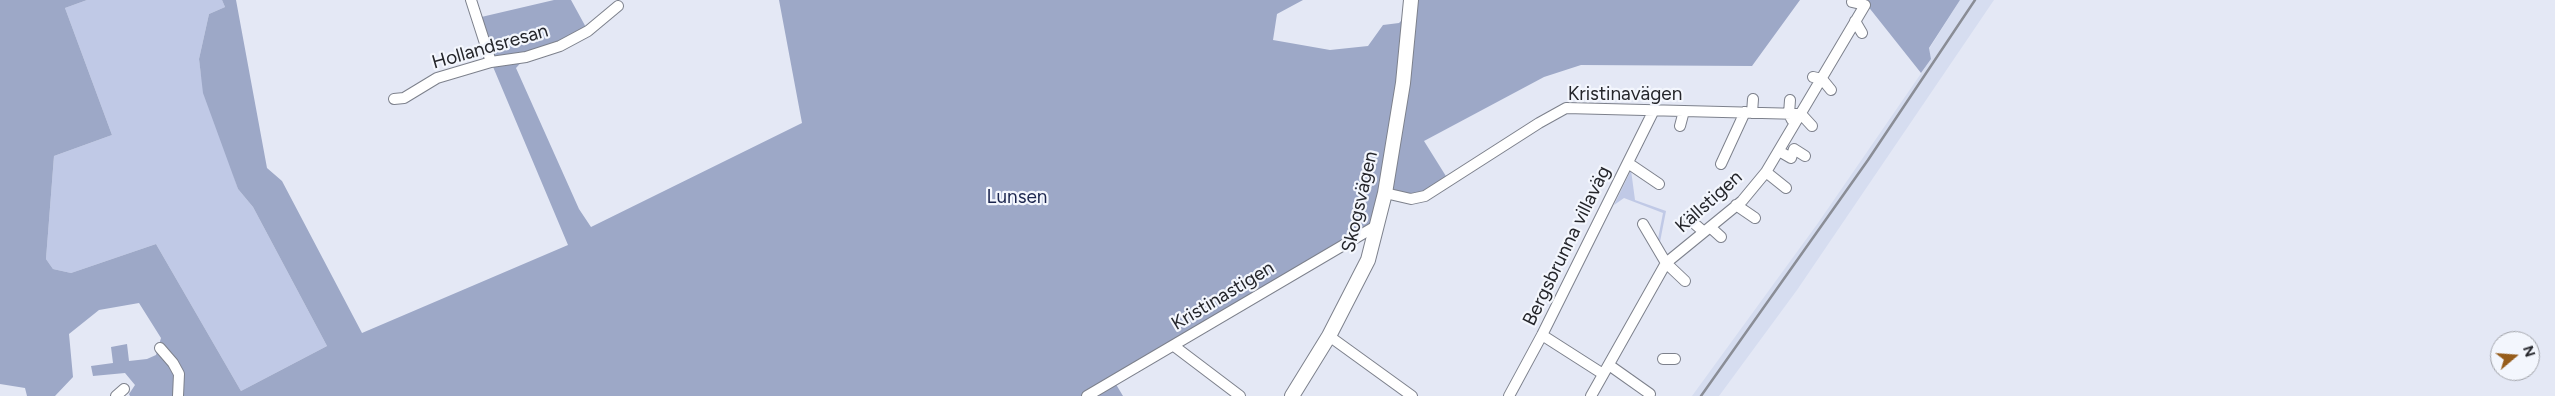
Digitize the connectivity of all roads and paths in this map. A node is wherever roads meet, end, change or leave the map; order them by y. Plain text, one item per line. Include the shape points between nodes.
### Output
1 (471, 0) edge
2 (1411, 0) edge
3 (1852, 2) dead end
4 (618, 6) dead end
5 (1850, 25) junction
6 (1862, 33) dead end
7 (491, 62) junction
8 (1818, 78) junction
9 (1831, 90) dead end
10 (394, 99) dead end
11 (1753, 100) dead end
12 (1790, 100) dead end
13 (1654, 110) junction
14 (1684, 111) junction
15 (1748, 113) junction
16 (1789, 114) junction
17 (1801, 114) junction
18 (1795, 125) junction
19 (1680, 126) dead end
20 (1812, 126) dead end
21 (1773, 156) junction
22 (1805, 156) dead end
23 (1628, 163) junction
24 (1721, 164) dead end
25 (1766, 172) junction
26 (1659, 184) dead end
27 (1786, 188) dead end
28 (1384, 193) junction
29 (1736, 205) junction
30 (1755, 218) dead end
31 (1689, 219) dead end
32 (1643, 224) dead end
33 (1376, 226) junction
34 (1707, 230) junction
35 (1720, 237) dead end
36 (1666, 262) junction
37 (1685, 281) dead end
38 (1542, 335) junction
39 (1329, 336) junction
40 (1174, 346) junction
41 (160, 348) dead end
42 (1663, 359) dead end
43 (1675, 359) dead end
44 (1606, 369) junction
45 (1650, 394) dead end
46 (178, 396) edge
47 (1087, 396) edge
48 (1240, 396) edge
49 (1292, 396) edge
50 (1412, 396) edge
51 (1509, 396) edge
52 (1591, 396) edge

1 - 7 street
2 - 28 street, Skogsvägen via 1403,83
3 - 5 street, Källstigen via 1865,5
4 - 7 street, Hollandsresan via 588,31 560,46 526,57
5 - 6 street
5 - 8 street, Källstigen
7 - 10 street, Hollandsresan via 437,78 404,98
8 - 9 street
8 - 17 street, Källstigen
11 - 15 street
12 - 16 street
13 - 14 street, Kristinavägen
13 - 23 street, Bergsbrunna villaväg
13 - 28 street, Kristinavägen via 1566,108 1425,196 1411,199
14 - 15 street, Kristinavägen
14 - 19 street
15 - 16 street, Kristinavägen
15 - 24 street, Källstigen
16 - 17 street, Kristinavägen
16 - 18 street
17 - 18 street, Källstigen
17 - 20 street
18 - 21 street, Källstigen
21 - 22 street via 1791,158 1794,149
21 - 25 street, Källstigen
23 - 26 street
23 - 38 street, Bergsbrunna villaväg
25 - 27 street
25 - 29 street, Källstigen via 1751,182
28 - 33 street, Skogsvägen
29 - 30 street
29 - 34 street, Källstigen
31 - 34 street
32 - 36 street
33 - 39 street, Skogsvägen via 1368,260
33 - 40 street, Kristinastigen
34 - 35 street
34 - 36 street, Källstigen
36 - 37 street
36 - 44 street, Källstigen via 1632,317
38 - 44 street
38 - 51 street, Bergsbrunna villaväg
39 - 49 street, Skogsvägen
39 - 50 street
40 - 47 street, Kristinastigen
40 - 48 street
41 - 46 street via 179,374
42 - 43 street
44 - 45 street
44 - 52 street, Källstigen

